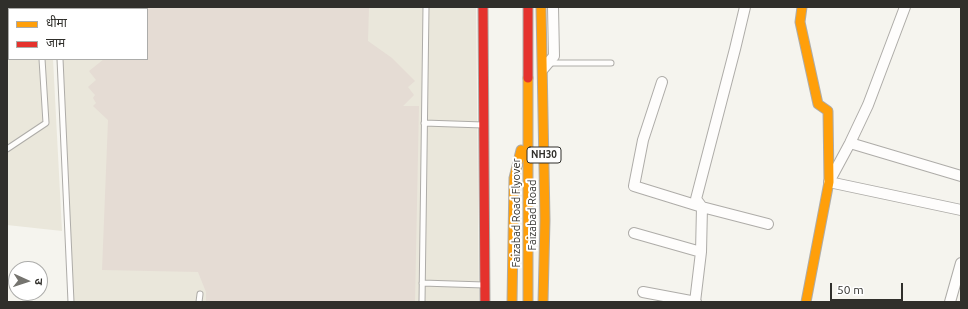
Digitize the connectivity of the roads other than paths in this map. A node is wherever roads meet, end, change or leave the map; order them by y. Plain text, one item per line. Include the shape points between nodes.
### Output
1 (426, 7) edge
2 (484, 7) edge
3 (528, 7) edge
4 (541, 7) edge
5 (553, 7) edge
6 (745, 7) edge
7 (802, 7) edge
8 (905, 7) edge
9 (42, 60) edge
10 (60, 60) edge
11 (611, 63) dead end
12 (545, 67) junction
13 (662, 82) dead end
14 (424, 123) junction
15 (528, 124) junction
16 (484, 125) junction
17 (850, 143) junction
18 (7, 149) edge
19 (961, 176) edge
20 (829, 182) junction
21 (702, 208) junction
22 (961, 210) edge
23 (768, 224) dead end
24 (634, 233) dead end
25 (701, 252) junction
26 (961, 263) edge
27 (422, 283) junction
28 (485, 285) junction
29 (643, 292) dead end
30 (200, 294) dead end
31 (71, 302) edge
32 (199, 302) edge
33 (422, 302) edge
34 (485, 302) edge
35 (512, 302) edge
36 (528, 302) edge
37 (544, 302) edge
38 (695, 302) edge
39 (806, 302) edge
40 (950, 302) edge

1 - 14 lane
2 - 16 main road
3 - 15 main road, NH30
4 - 12 main road, Faizabad Road / NH30
5 - 12 street via 554,56
6 - 21 street via 696,199
7 - 20 main road via 800,22 818,104 828,111
8 - 17 street via 868,105
9 - 18 lane via 46,122
10 - 31 lane
11 - 12 lane
12 - 37 main road, Faizabad Road / NH30
13 - 21 street via 643,140 634,186
14 - 16 lane
14 - 27 lane
15 - 35 main road, NH30 via 514,178
15 - 36 main road, Faizabad Road Flyover
16 - 28 main road
17 - 19 street
17 - 20 street
20 - 22 street
20 - 39 main road
21 - 23 street
21 - 25 street
24 - 25 street
25 - 38 street
26 - 40 street
27 - 28 lane
27 - 33 lane
28 - 34 main road
29 - 38 street
30 - 32 lane

